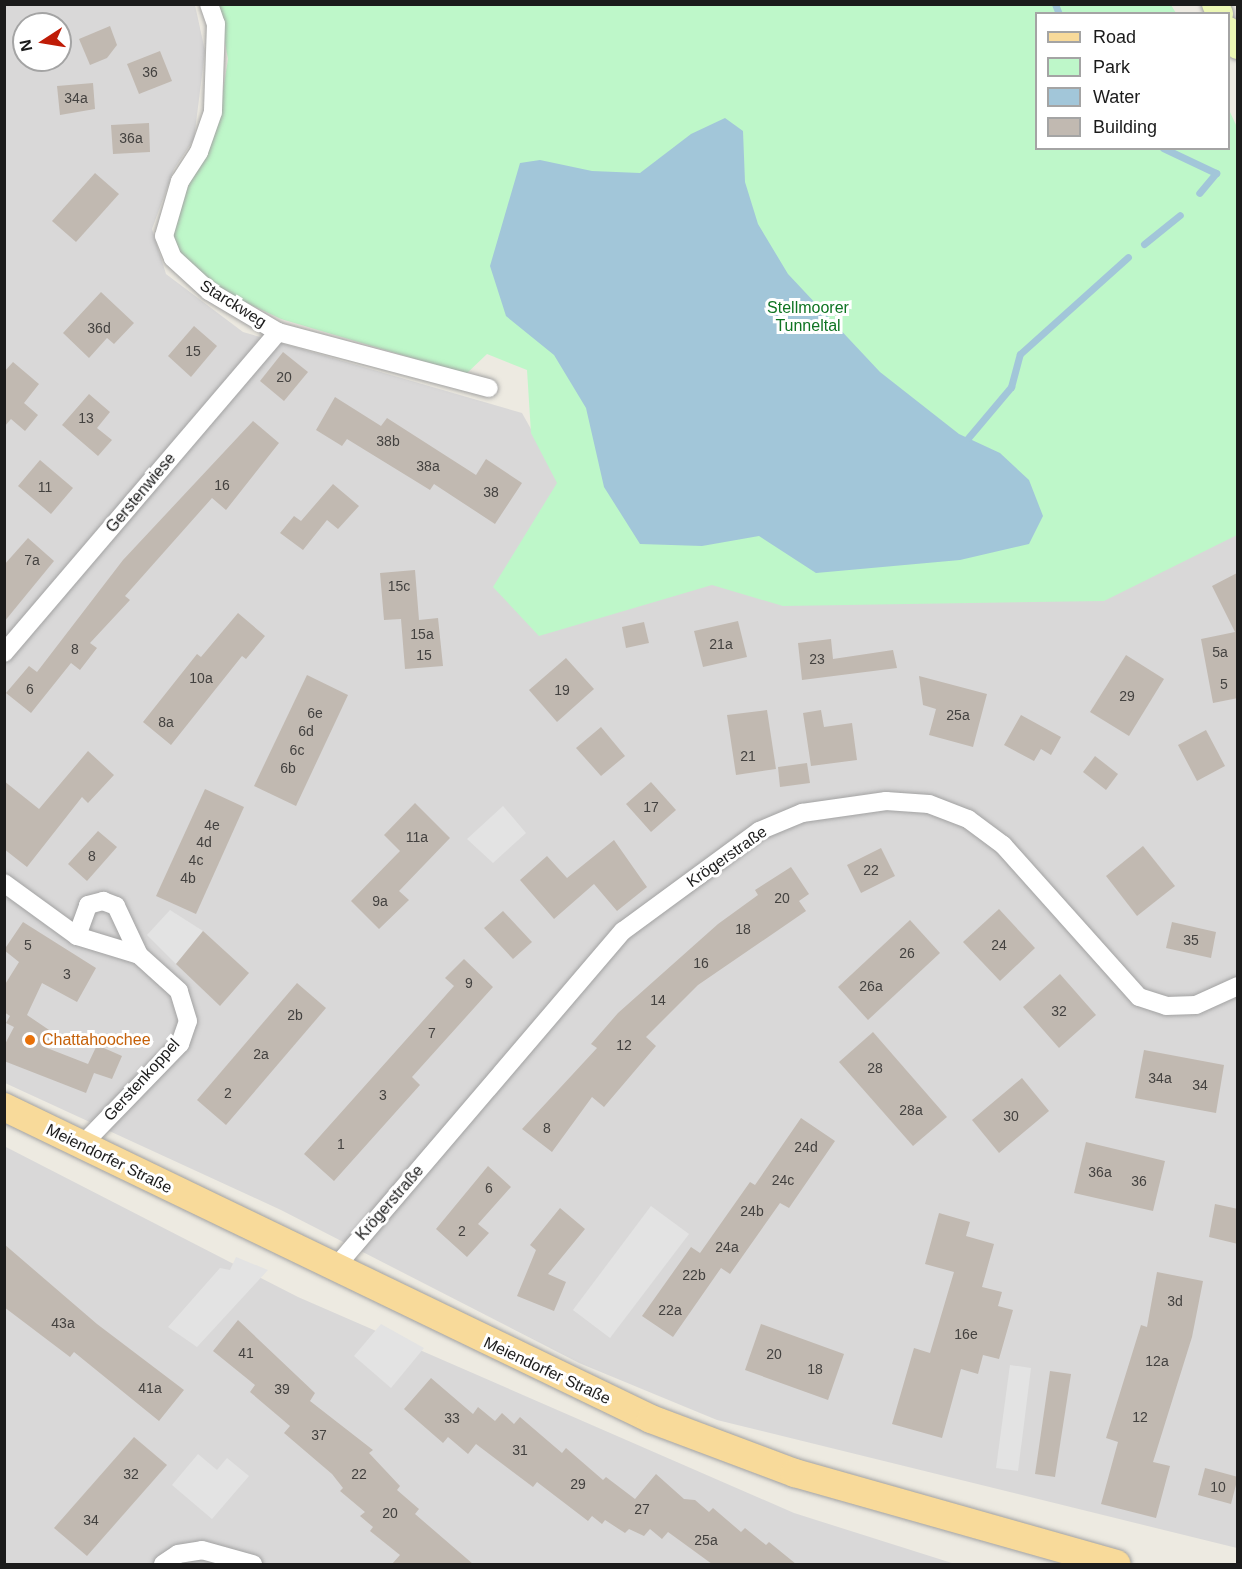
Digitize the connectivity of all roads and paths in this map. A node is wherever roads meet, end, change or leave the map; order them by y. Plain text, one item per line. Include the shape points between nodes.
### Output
1 (208, 4) edge
2 (1230, 33) edge
3 (1238, 46) edge
4 (278, 332) junction
5 (489, 388) dead end
6 (4, 653) edge
7 (4, 884) edge
8 (77, 936) junction
9 (139, 955) junction
10 (1238, 986) edge
11 (4, 1107) edge
12 (82, 1145) junction
13 (334, 1269) junction
14 (163, 1564) edge
15 (253, 1564) edge
16 (1116, 1564) edge

1 - 4 street, Starckweg via 216,24 213,112 199,152 180,182 164,236 173,258 188,274
2 - 3 main road
4 - 5 street, Starckweg
4 - 6 street, Gerstenwiese
7 - 8 street, Gerstenkoppel
8 - 9 street, Gerstenkoppel
8 - 9 street, Gerstenkoppel via 88,905 103,901 116,906
9 - 12 street, Gerstenkoppel via 179,991 188,1021 180,1044
10 - 13 street, Krögerstraße via 1196,1005 1166,1006 1139,997 1003,845 948,811 929,804 886,801 802,813 759,831 623,931
11 - 12 main road, Meiendorfer Straße
12 - 13 main road, Meiendorfer Straße
13 - 16 main road, Meiendorfer Straße via 578,1388 703,1439 806,1476
14 - 15 street via 178,1554 202,1550

